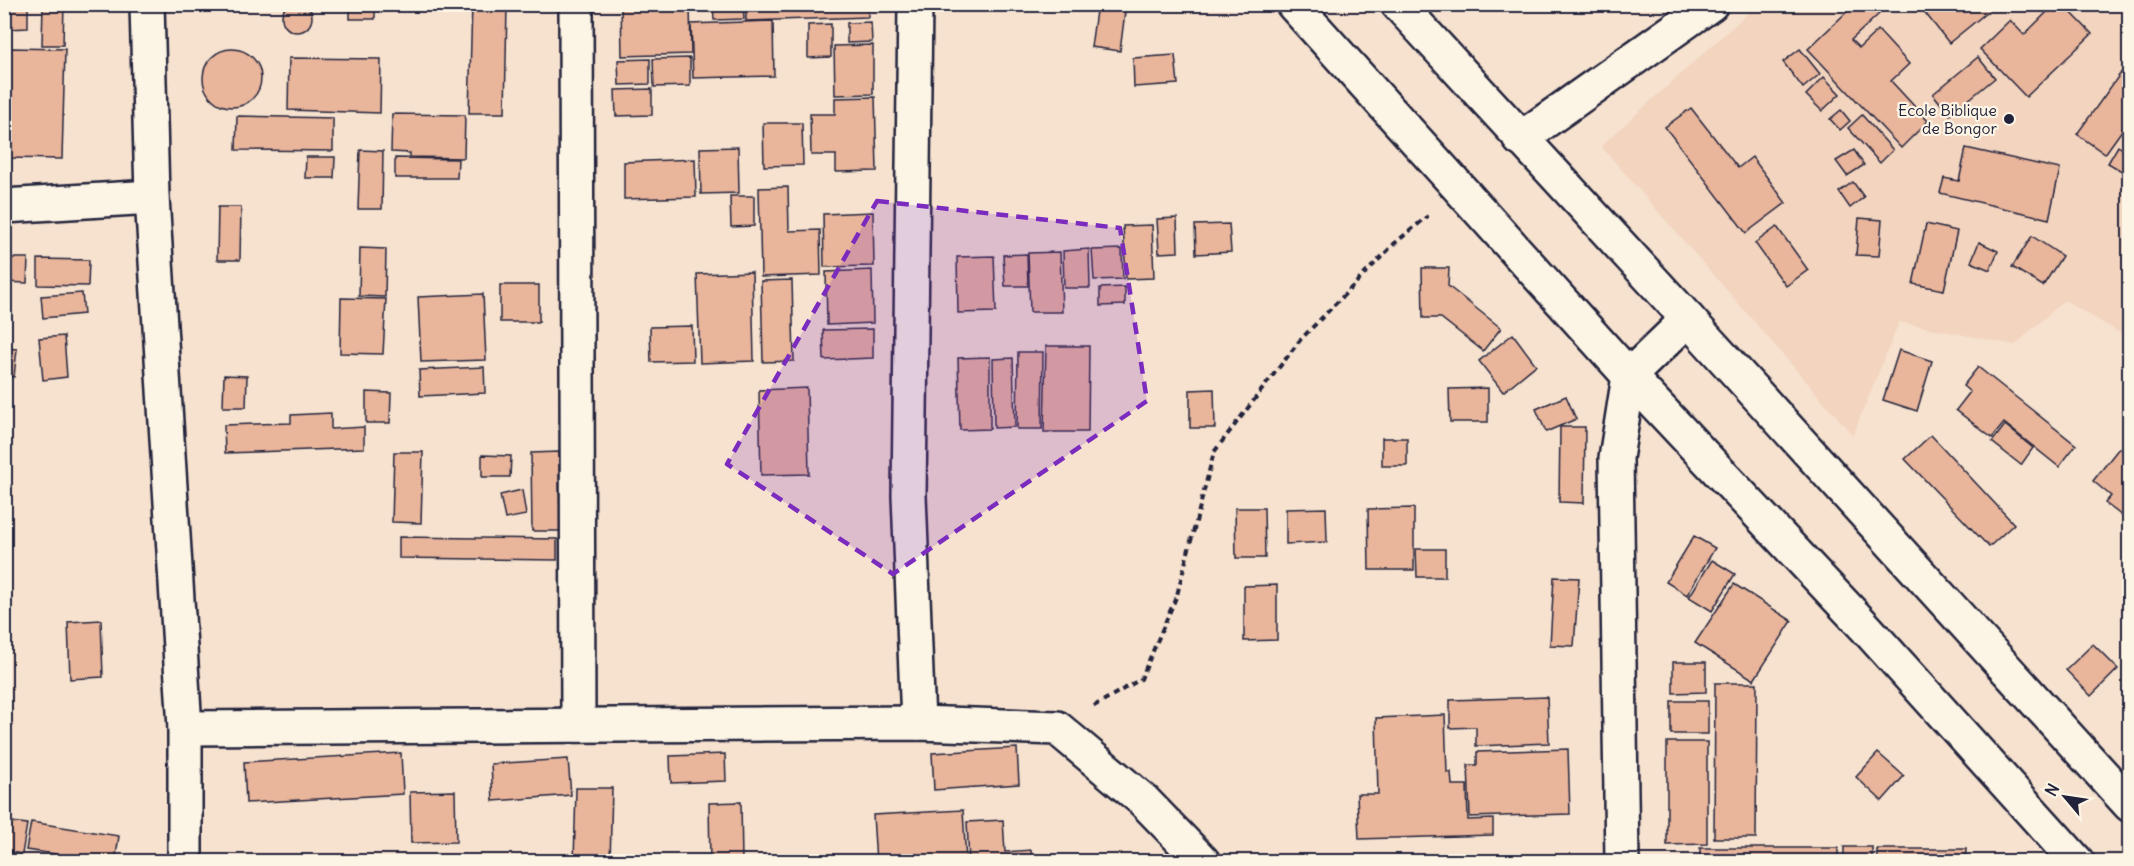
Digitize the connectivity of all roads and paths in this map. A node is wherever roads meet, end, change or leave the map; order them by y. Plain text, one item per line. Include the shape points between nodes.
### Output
1 (147, 4) edge
2 (576, 4) edge
3 (915, 4) edge
4 (1293, 4) edge
5 (1398, 4) edge
6 (1712, 4) edge
7 (1520, 140) junction
8 (1460, 189) junction
9 (152, 197) junction
10 (4, 206) edge
11 (1688, 319) junction
12 (1629, 376) junction
13 (918, 723) junction
14 (578, 725) junction
15 (184, 728) junction
16 (1057, 728) junction
17 (2130, 806) edge
18 (185, 861) edge
19 (1203, 861) edge
20 (1622, 861) edge
21 (2077, 861) edge

1 - 9 street
2 - 14 street
3 - 13 street via 909,496
4 - 8 street
5 - 7 street
6 - 7 street
7 - 11 street
8 - 12 street
8 - 16 path via 1395,243 1300,339 1214,452 1177,595 1141,679
9 - 10 street
9 - 15 street
11 - 12 street
11 - 17 street
12 - 20 street via 1616,458
12 - 21 street via 1866,628
13 - 14 street
13 - 16 street
14 - 15 street
15 - 18 street
16 - 19 street via 1144,801

